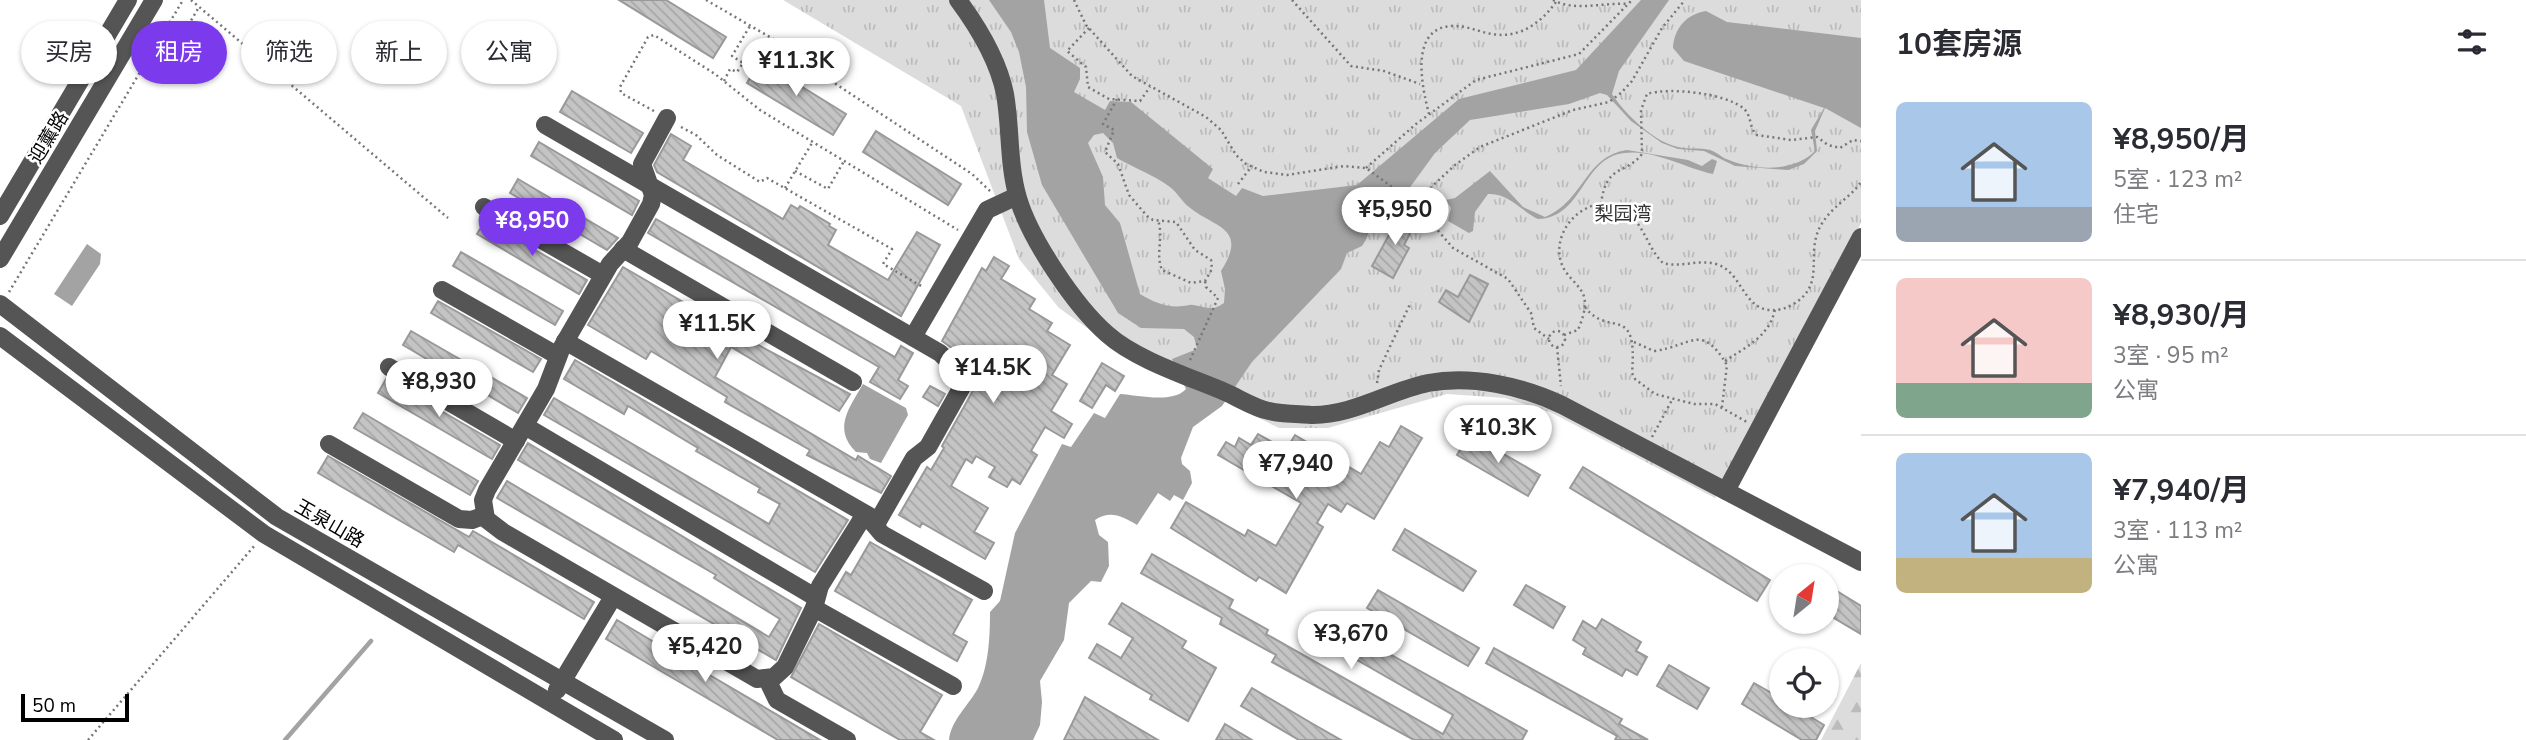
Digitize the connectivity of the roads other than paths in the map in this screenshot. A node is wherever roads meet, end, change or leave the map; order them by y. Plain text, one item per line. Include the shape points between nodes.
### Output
1 (128, 0) edge
2 (154, 0) edge
3 (958, 0) edge
4 (667, 118) road end
5 (545, 125) dead end
6 (652, 186) junction
7 (1010, 198) junction
8 (484, 207) dead end
9 (0, 216) edge
10 (1861, 237) edge
11 (623, 248) junction
12 (0, 259) edge
13 (603, 275) junction
14 (442, 290) dead end
15 (1, 304) edge
16 (0, 336) edge
17 (913, 337) junction
18 (562, 349) junction
19 (389, 367) dead end
20 (853, 382) dead end
21 (520, 433) junction
22 (329, 444) dead end
23 (1726, 491) junction
24 (865, 514) junction
25 (485, 515) junction
26 (1861, 562) edge
27 (984, 591) dead end
28 (613, 597) junction
29 (815, 603) junction
30 (766, 679) junction
31 (563, 680) junction
32 (953, 686) dead end
33 (548, 703) junction
34 (614, 740) edge
35 (665, 740) edge
36 (847, 740) edge

1 - 9 street, 迎薰路
2 - 12 street, 迎薰路
3 - 7 street via 995,61 1005,93
4 - 6 street via 642,164
5 - 6 street
6 - 11 street via 651,204
6 - 17 street
7 - 17 street via 986,210
7 - 23 street via 1044,254 1107,334 1130,350 1267,411 1314,415 1427,384 1464,381 1513,387 1562,405
8 - 13 street
10 - 23 street
11 - 13 street
11 - 20 street
13 - 18 street
14 - 18 street
15 - 31 street, 玉泉山路 via 277,517
16 - 33 street via 264,534
17 - 24 street via 948,360 963,385 878,521
18 - 21 street via 546,389
18 - 24 street
19 - 21 street
21 - 25 street via 483,500
21 - 29 street
22 - 25 street via 459,519
23 - 26 street
24 - 27 street via 882,534
24 - 29 street
25 - 28 street via 503,533
28 - 30 street via 748,676
28 - 31 street
29 - 30 street via 785,667
29 - 32 street
30 - 36 street via 777,700
31 - 33 street
31 - 35 street, 玉泉山路
33 - 34 street

